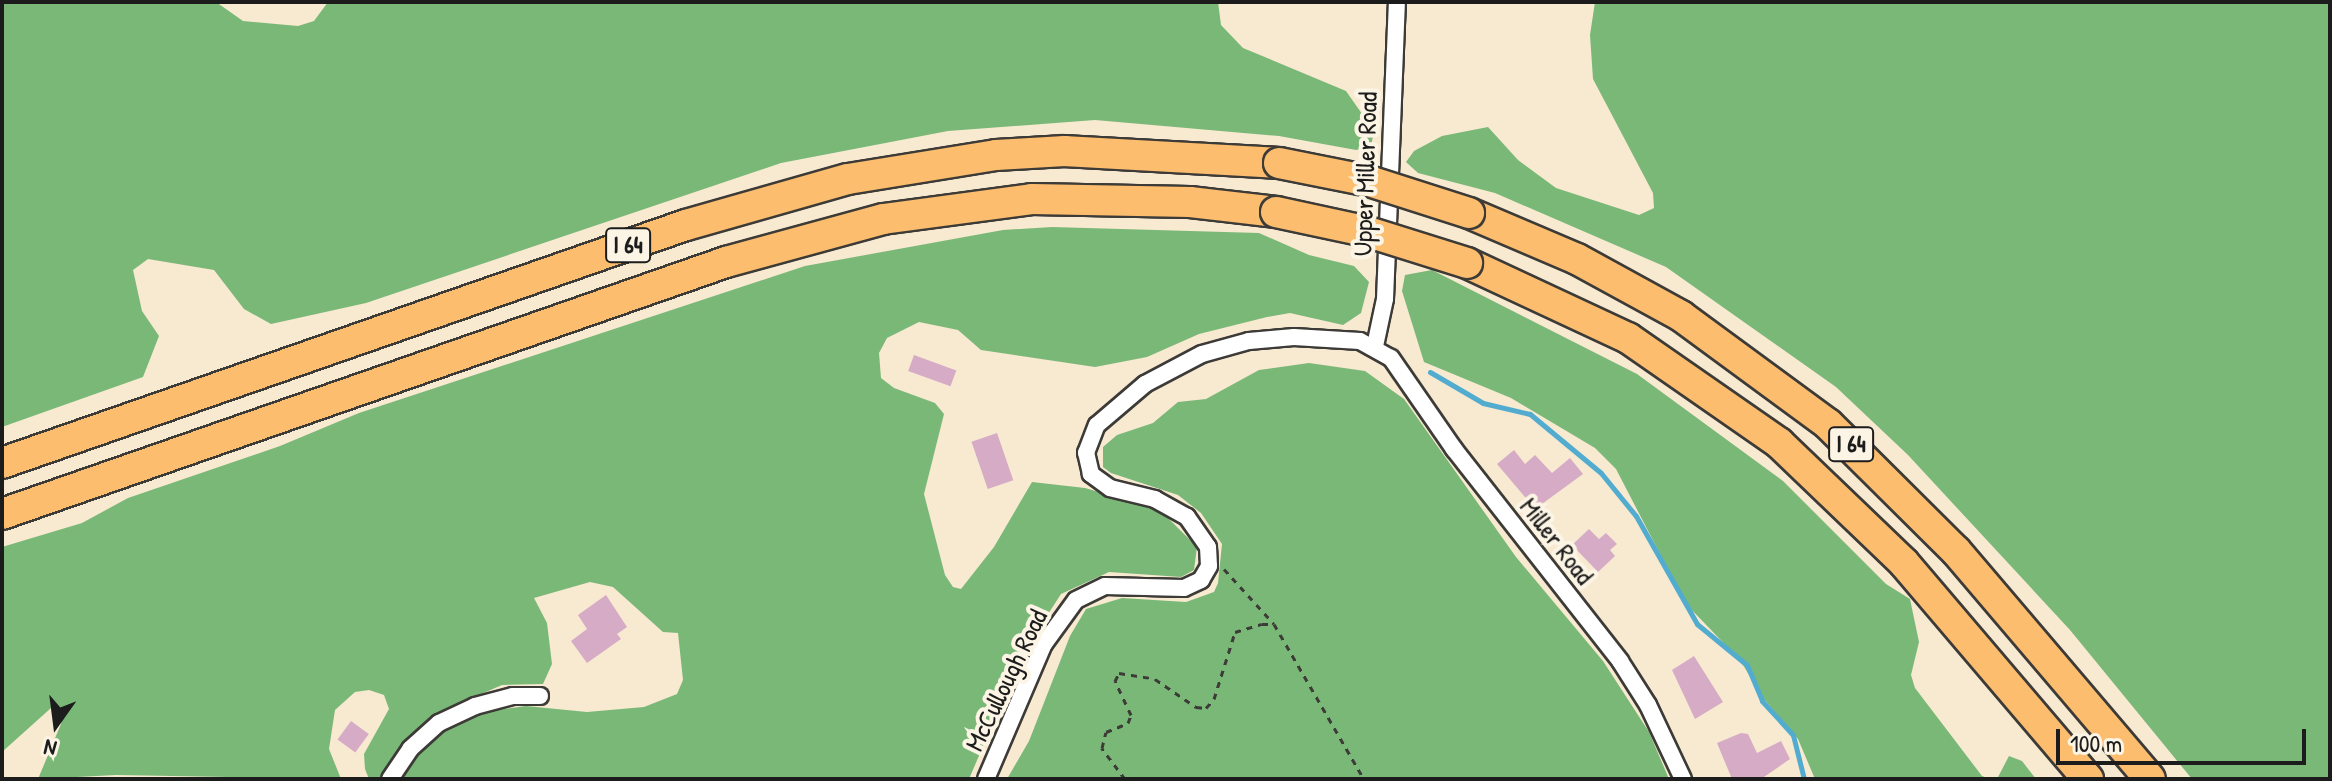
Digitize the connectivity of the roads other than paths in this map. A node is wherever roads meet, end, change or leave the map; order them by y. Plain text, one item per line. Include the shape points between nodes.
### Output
1 (1397, 2) edge
2 (1375, 346) junction
3 (2, 463) edge
4 (2, 514) edge
5 (540, 696) dead end
6 (390, 779) edge
7 (986, 779) edge
8 (1683, 779) edge
9 (2088, 779) edge
10 (2150, 779) edge

1 - 2 street, Upper Miller Road via 1385,299
2 - 7 street, McCullough Road via 1326,337 1228,345 1155,378 1103,418 1088,443 1091,474 1110,488 1155,499 1187,517 1208,547 1209,566 1201,580 1184,588 1105,586 1076,600 1044,644
2 - 8 street, Miller Road via 1398,366 1454,449 1620,661
3 - 10 highway, I 64, bridge via 686,225 848,179 921,165 1065,151 1279,163 1369,181 1469,213 1577,259 1681,316 1828,424 1956,551
4 - 9 highway, I 64, bridge via 713,266 883,219 1032,199 1190,202 1276,212 1365,231 1467,263 1628,338 1779,443 1904,563
5 - 6 street via 513,696 475,706 439,723 410,749

